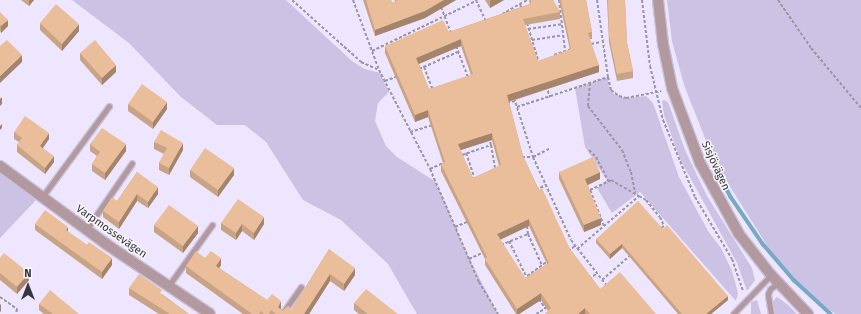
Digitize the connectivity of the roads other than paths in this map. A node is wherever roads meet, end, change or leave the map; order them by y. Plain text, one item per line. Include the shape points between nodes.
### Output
1 (658, 0) edge
2 (109, 106) dead end
3 (132, 163) dead end
4 (0, 166) edge
5 (42, 198) junction
6 (212, 225) dead end
7 (86, 230) junction
8 (771, 275) junction
9 (778, 283) junction
10 (169, 285) junction
11 (301, 287) dead end
12 (210, 314) edge
13 (282, 314) edge
14 (733, 314) edge
15 (771, 314) edge
16 (808, 314) edge

1 - 8 street, Sisjövägen via 672,88 692,145 716,196 738,234
2 - 5 lane
3 - 7 lane
4 - 5 street, Varpmossevägen
5 - 7 street, Varpmossevägen
6 - 10 lane
7 - 10 street, Varpmossevägen
8 - 9 street, Sisjövägen
8 - 14 lane
9 - 15 lane via 768,294
9 - 16 street, Sisjövägen
10 - 12 street, Varpmossevägen
11 - 13 lane

